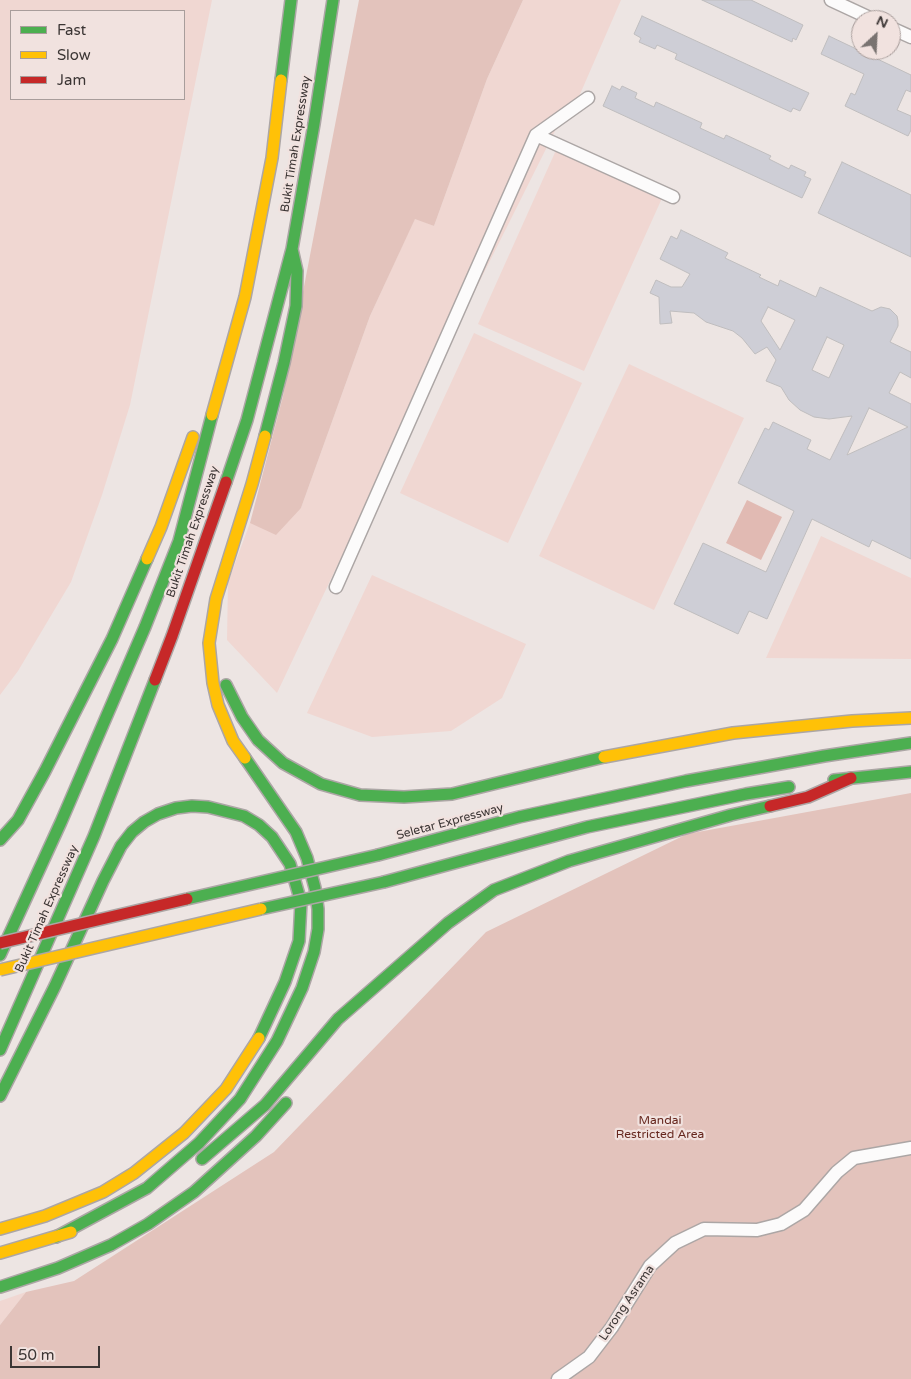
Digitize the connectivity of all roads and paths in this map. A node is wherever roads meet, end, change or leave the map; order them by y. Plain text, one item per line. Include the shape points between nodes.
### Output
1 (291, 0) edge
2 (333, 0) edge
3 (832, 0) edge
4 (853, 10) edge
5 (588, 98) dead end
6 (536, 135) junction
7 (673, 197) dead end
8 (292, 249) junction
9 (220, 382) junction
10 (220, 583) junction
11 (336, 587) dead end
12 (911, 718) edge
13 (911, 743) edge
14 (911, 772) edge
15 (850, 778) junction
16 (0, 840) edge
17 (1, 950) edge
18 (0, 970) edge
19 (358, 1000) junction
20 (0, 1050) edge
21 (321, 1057) dead end
22 (294, 1092) dead end
23 (0, 1096) edge
24 (911, 1148) edge
25 (192, 1168) dead end
26 (158, 1194) dead end
27 (0, 1230) edge
28 (56, 1237) junction
29 (0, 1253) edge
30 (0, 1287) edge
31 (558, 1379) edge

1 - 9 highway, Bukit Timah Expressway via 272,158 244,297
2 - 8 highway, Bukit Timah Expressway
3 - 4 street
5 - 6 street
6 - 7 street
6 - 11 street
8 - 10 highway via 297,271 296,306 284,363 252,484
8 - 20 highway, Bukit Timah Expressway via 247,420 172,636 94,836
9 - 16 highway via 197,426 160,527 112,639 18,820
9 - 17 highway, Bukit Timah Expressway via 180,541 61,822
10 - 12 highway via 218,656 229,694 242,718 258,740 283,763 321,784 360,796 452,794 626,752 734,733
10 - 28 highway via 210,630 210,656 218,705 233,741 296,832 307,858 318,909 314,952 302,988 277,1041 240,1099 199,1143 146,1188
13 - 17 highway, Seletar Expressway, bridge via 686,781 519,817
14 - 15 highway
15 - 18 highway, bridge via 746,794 586,827 384,882
15 - 19 highway via 808,798 731,815 569,861 494,890 448,923
19 - 21 highway via 350,1022
19 - 25 highway via 264,1105
22 - 30 highway via 263,1129 221,1168 194,1192 148,1224 111,1245 58,1268
23 - 27 highway via 103,881 132,832 158,814 192,806 244,816 272,837 290,864 301,902 300,941 262,1033 226,1089 184,1133 126,1178 103,1192 45,1216
24 - 31 street, Lorong Asrama via 854,1158 837,1172 804,1210 781,1224 758,1230 704,1229 674,1242 650,1266 612,1328 589,1357
26 - 28 highway via 110,1218
28 - 29 highway

